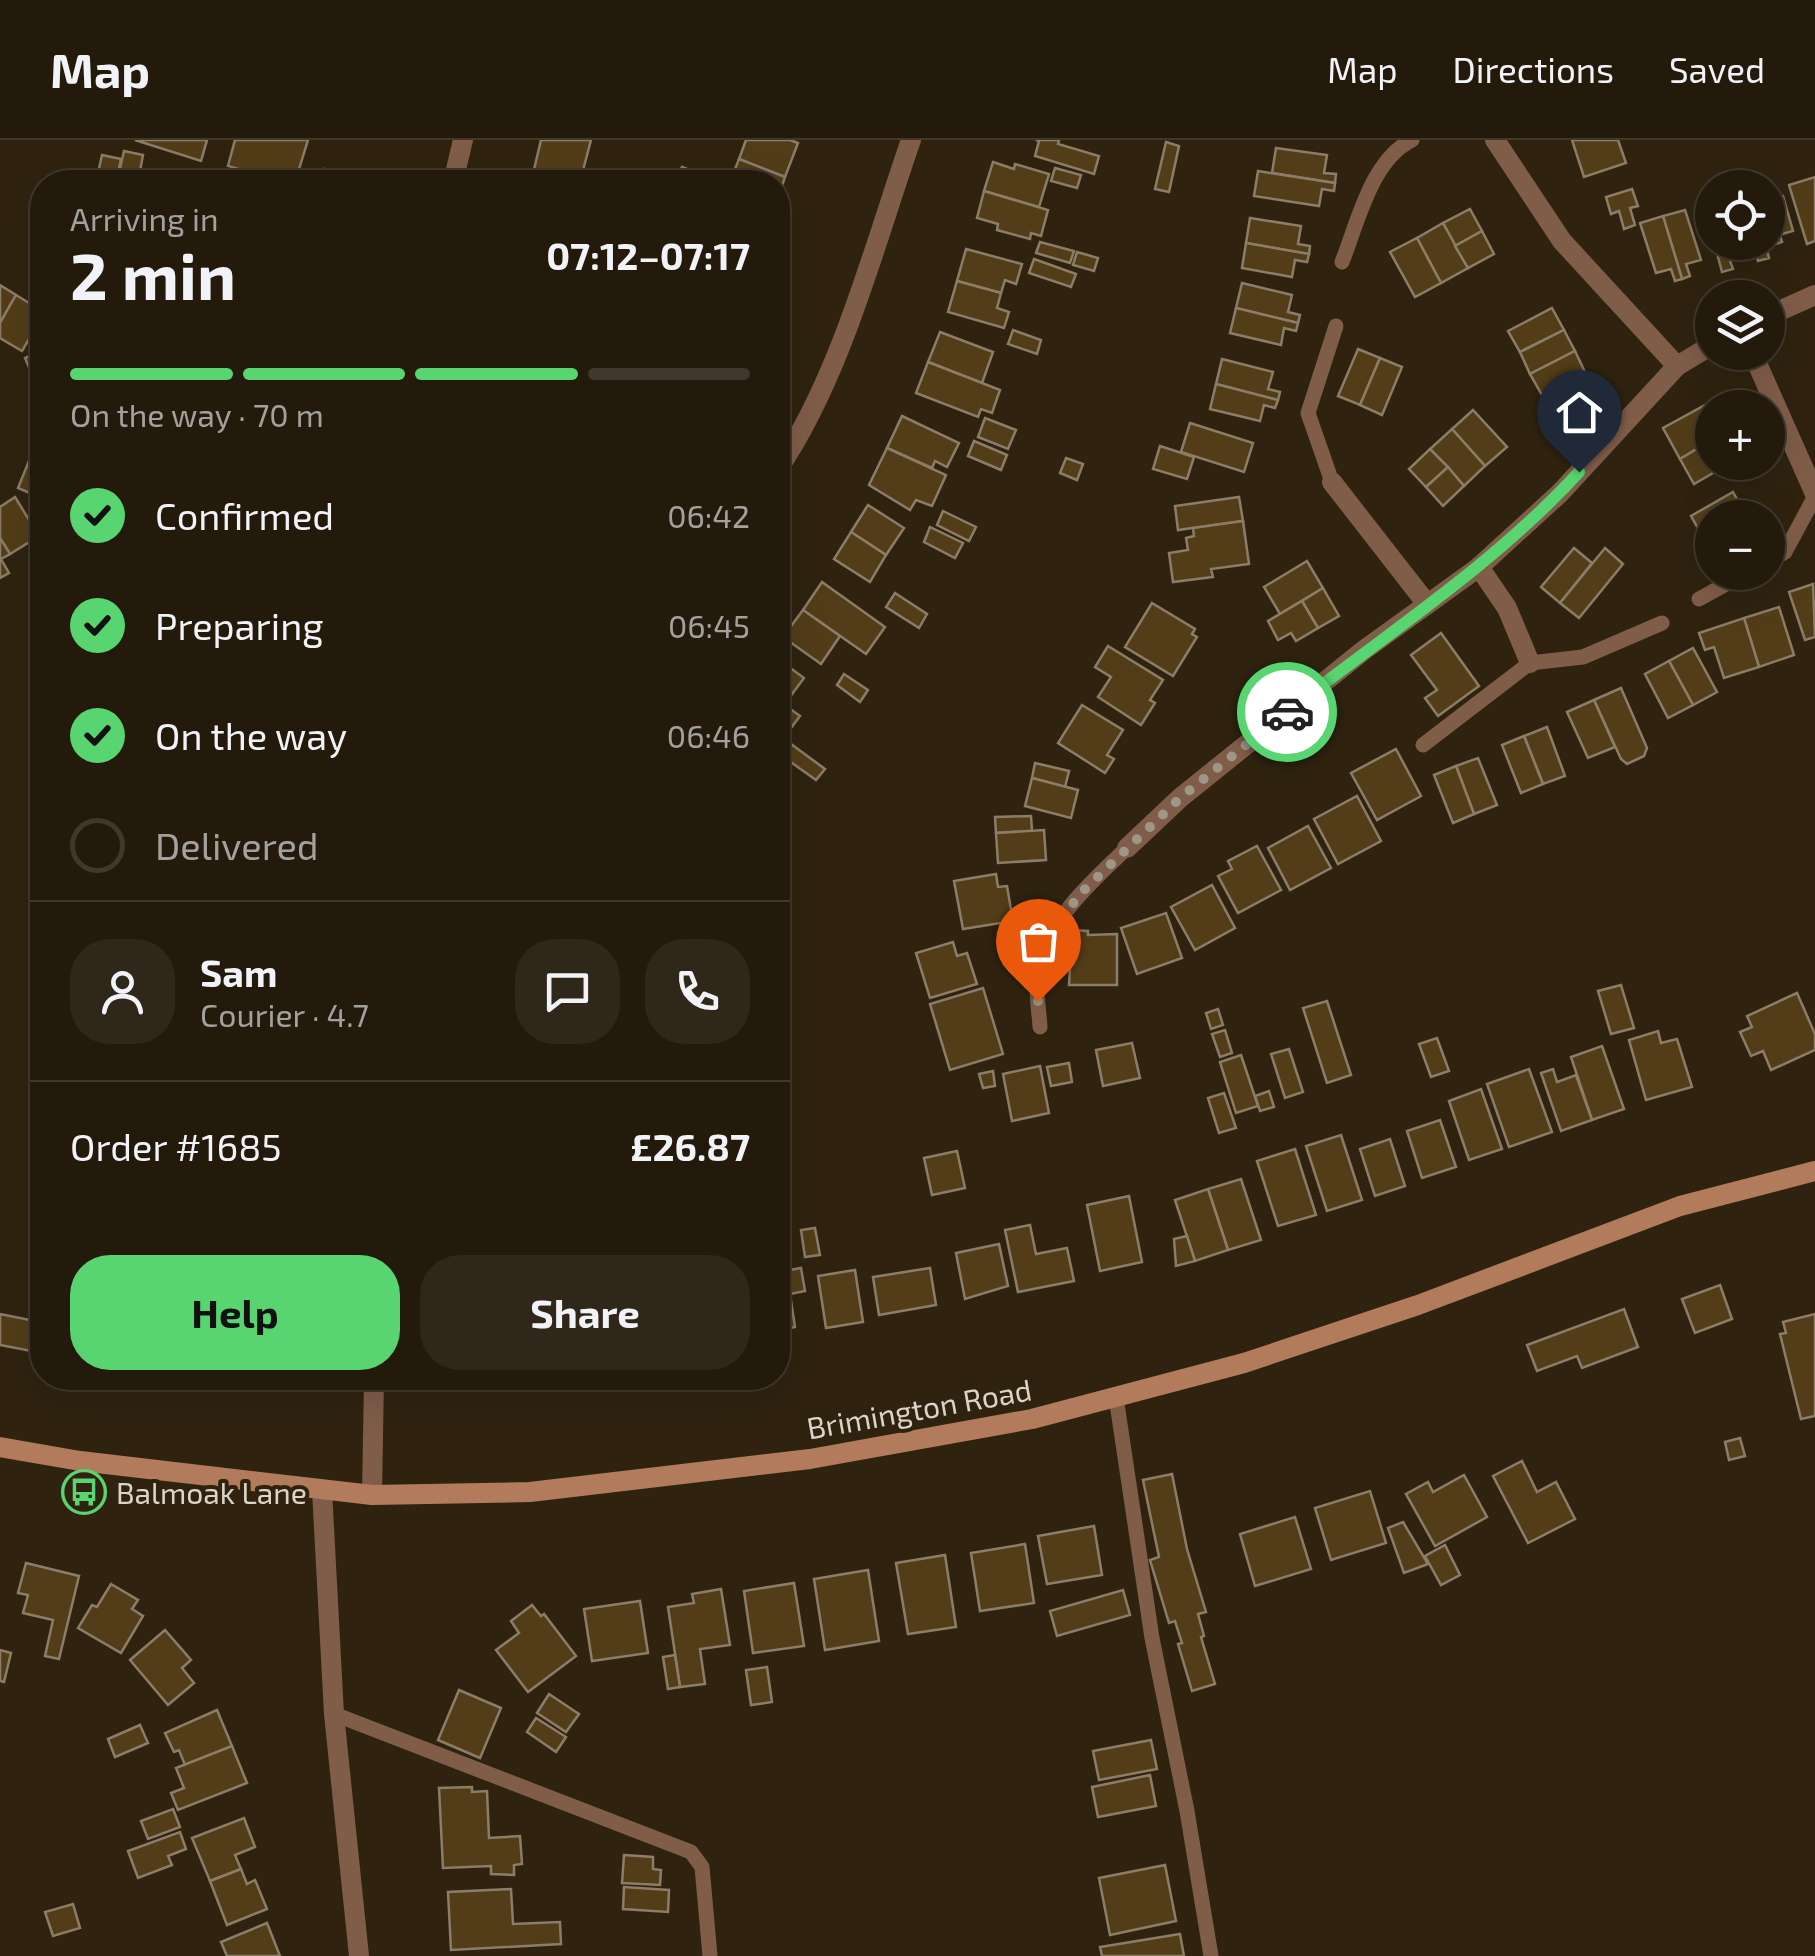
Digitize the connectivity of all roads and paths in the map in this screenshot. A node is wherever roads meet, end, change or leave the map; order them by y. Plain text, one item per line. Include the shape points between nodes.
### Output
1 (463, 140) edge
2 (910, 140) edge
3 (1412, 140) edge
4 (1494, 140) edge
5 (456, 170) edge
6 (1342, 262) dead end
7 (1815, 295) edge
8 (1785, 308) edge
9 (1336, 326) dead end
10 (1695, 355) edge
11 (1677, 366) junction
12 (1760, 370) edge
13 (790, 451) edge
14 (1332, 482) joint
15 (1815, 495) edge
16 (1785, 552) edge
17 (1479, 567) junction
18 (1715, 590) edge
19 (1699, 599) dead end
20 (1427, 604) junction
21 (1662, 623) dead end
22 (1530, 663) junction
23 (1423, 745) dead end
24 (1127, 848) joint
25 (1040, 1028) dead end
26 (1815, 1171) edge
27 (374, 1390) edge
28 (1116, 1397) junction
29 (0, 1447) edge
30 (322, 1490) junction
31 (372, 1494) junction
32 (334, 1714) junction
33 (360, 1956) edge
34 (710, 1956) edge
35 (1211, 1956) edge

1 - 5 street
2 - 13 street via 850,317
3 - 6 lane via 1394,149 1372,186
4 - 11 street via 1562,241
7 - 8 street
9 - 14 lane via 1308,413
10 - 11 street
11 - 17 street via 1560,493
12 - 15 street
14 - 20 street
15 - 16 lane
17 - 20 street
17 - 22 street via 1507,608
18 - 19 lane
20 - 24 street via 1180,798
21 - 22 lane via 1583,658
22 - 23 lane
24 - 25 lane via 1052,930 1037,974
26 - 28 main road, Brimington Road via 1680,1206 1418,1305
27 - 31 street
28 - 31 main road, Brimington Road via 810,1460 530,1492
28 - 35 lane
29 - 30 main road, Brimington Road
30 - 31 main road, Brimington Road
30 - 32 street
32 - 33 street
32 - 34 lane via 692,1852 702,1867

